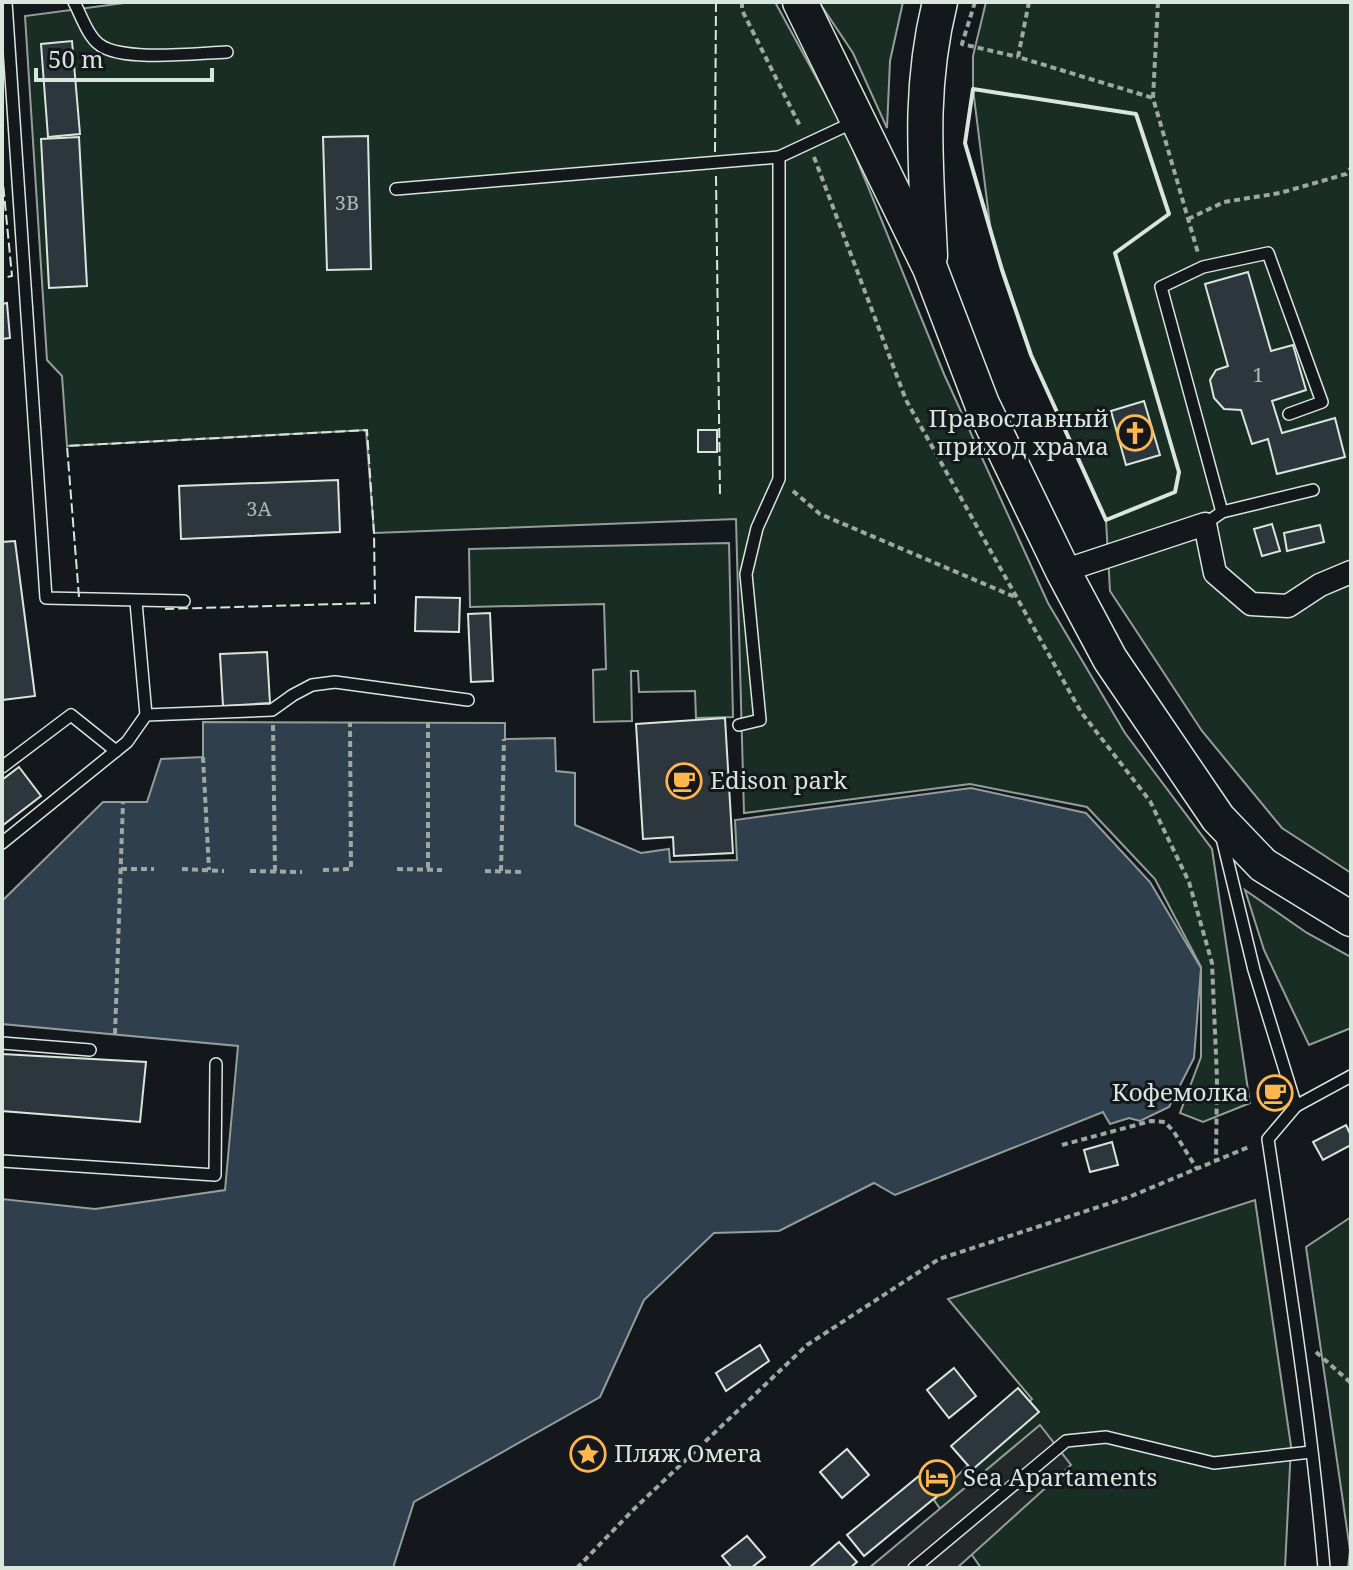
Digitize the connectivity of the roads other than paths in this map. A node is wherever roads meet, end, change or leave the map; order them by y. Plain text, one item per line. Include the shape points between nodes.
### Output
1 (6, 2) edge
2 (74, 2) edge
3 (800, 2) edge
4 (940, 2) edge
5 (227, 52) dead end
6 (858, 120) junction
7 (779, 157) junction
8 (396, 189) dead end
9 (930, 268) junction
10 (1289, 414) dead end
11 (1313, 490) dead end
12 (1213, 518) junction
13 (1063, 571) junction
14 (1351, 572) edge
15 (184, 601) dead end
16 (136, 602) junction
17 (468, 700) dead end
18 (146, 715) junction
19 (739, 725) dead end
20 (116, 751) junction
21 (2, 767) edge
22 (1218, 818) junction
23 (2, 843) edge
24 (1351, 919) edge
25 (2, 1043) edge
26 (90, 1050) dead end
27 (216, 1064) dead end
28 (1351, 1076) edge
29 (1296, 1106) junction
30 (2, 1161) edge
31 (1311, 1452) junction
32 (914, 1568) edge
33 (1324, 1568) edge

1 - 16 lane via 46,598
2 - 5 lane via 98,44 112,51
3 - 6 main road
4 - 9 main road via 923,114
6 - 7 lane
6 - 9 main road
7 - 8 lane
7 - 19 lane via 779,479 757,528 746,574 760,720
9 - 13 main road via 982,404
10 - 12 lane via 1322,402 1268,253 1203,267 1161,287
11 - 12 lane
12 - 13 street
12 - 14 street via 1215,573 1251,604 1288,606
13 - 22 main road via 1110,659
15 - 16 lane
16 - 18 lane
17 - 18 lane via 335,682 312,685 272,710
18 - 20 lane
20 - 21 lane via 71,715
20 - 23 lane
22 - 24 main road via 1263,865
22 - 29 lane via 1254,970
25 - 26 lane
27 - 30 lane via 215,1175
28 - 29 lane
29 - 31 lane via 1268,1139
31 - 32 lane via 1214,1463 1106,1437 1066,1441
31 - 33 lane

